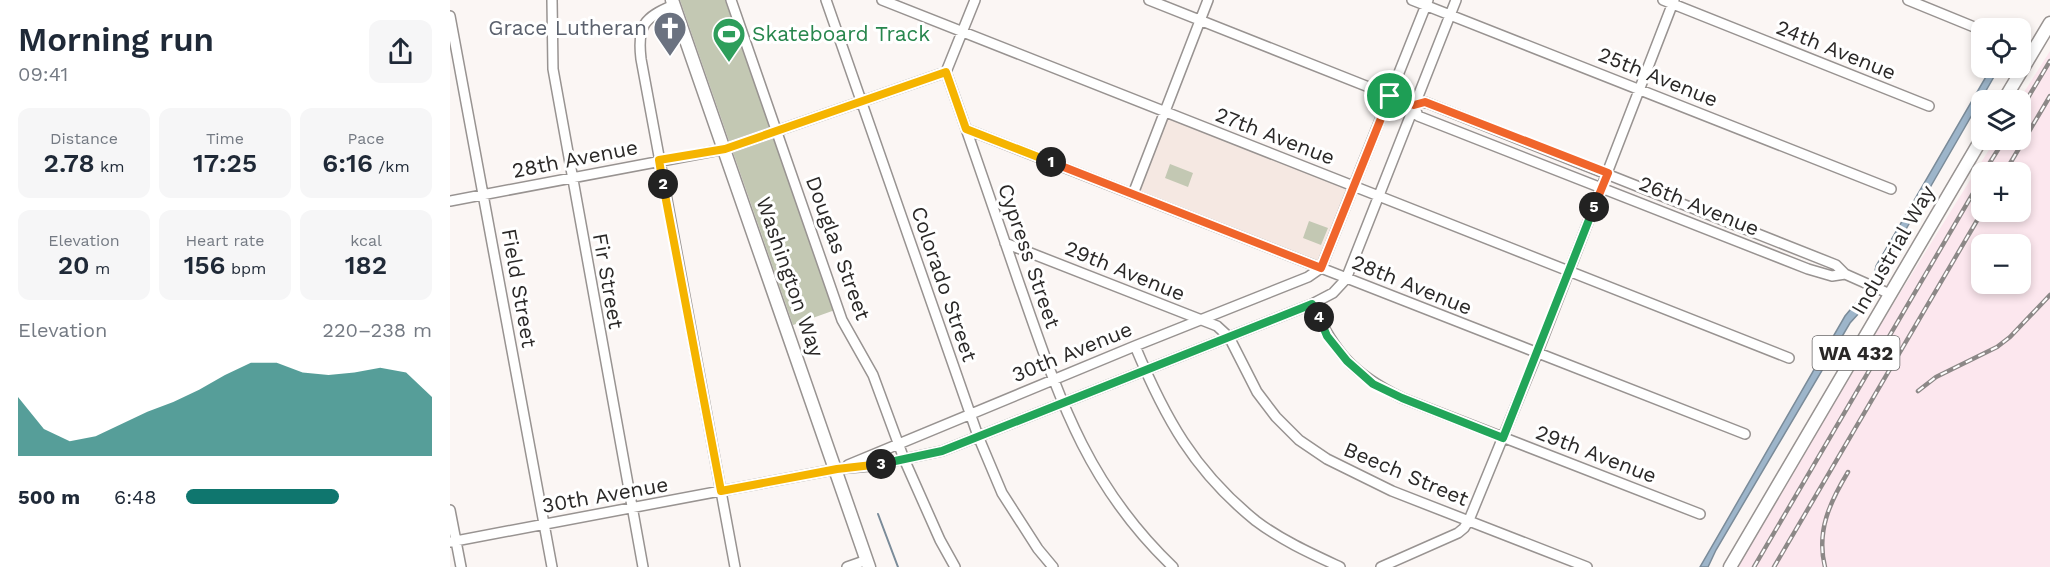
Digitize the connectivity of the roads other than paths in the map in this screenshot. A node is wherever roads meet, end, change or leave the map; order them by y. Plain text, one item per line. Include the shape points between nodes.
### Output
1 (552, 0) edge
2 (731, 0) edge
3 (826, 0) edge
4 (882, 0) edge
5 (975, 0) edge
6 (1149, 0) edge
7 (1208, 0) edge
8 (1412, 0) edge
9 (1456, 0) edge
10 (1908, 0) edge
11 (1670, 1) edge
12 (673, 3) edge
13 (1427, 3) edge
14 (1450, 15) junction
15 (450, 16) edge
16 (1200, 21) junction
17 (2050, 23) edge
18 (1971, 26) edge
19 (962, 31) junction
20 (946, 72) junction
21 (1640, 89) junction
22 (2010, 90) edge
23 (1390, 96) junction
24 (862, 101) junction
25 (1414, 105) junction
26 (1929, 106) dead end
27 (1164, 111) junction
28 (966, 129) junction
29 (777, 131) junction
30 (725, 149) junction
31 (1975, 150) edge
32 (659, 160) junction
33 (1608, 173) junction
34 (571, 178) junction
35 (1355, 186) junction
36 (1602, 187) junction
37 (1891, 189) dead end
38 (1133, 194) junction
39 (483, 195) junction
40 (1378, 195) junction
41 (450, 201) edge
42 (1005, 243) junction
43 (1321, 268) junction
44 (1569, 271) junction
45 (1845, 274) junction
46 (1346, 279) junction
47 (1890, 294) junction
48 (1312, 304) junction
49 (1200, 320) junction
50 (1229, 337) junction
51 (1135, 346) junction
52 (1537, 354) junction
53 (1789, 358) dead end
54 (1145, 370) junction
55 (1053, 380) junction
56 (1062, 404) junction
57 (970, 413) junction
58 (1745, 434) dead end
59 (978, 436) junction
60 (1503, 438) junction
61 (899, 445) junction
62 (904, 459) junction
63 (837, 469) junction
64 (721, 491) junction
65 (632, 508) junction
66 (450, 510) edge
67 (1700, 514) dead end
68 (1469, 520) junction
69 (544, 524) junction
70 (453, 541) edge
71 (868, 563) edge
72 (461, 567) edge
73 (552, 567) edge
74 (643, 567) edge
75 (735, 567) edge
76 (847, 567) edge
77 (955, 567) edge
78 (1053, 567) edge
79 (1173, 567) edge
80 (1340, 567) edge
81 (1381, 567) edge
82 (1587, 567) edge
83 (1730, 567) edge

1 - 34 street, Fir Street via 553,69
2 - 29 street, Douglas Street
3 - 24 street, Colorado Street
4 - 19 street, 27th Avenue
5 - 19 street
6 - 16 street, 26th Avenue
7 - 16 street
8 - 13 street, 25th Avenue
9 - 14 street
10 - 18 street
11 - 21 street
11 - 26 street, 24th Avenue
12 - 30 main road, Washington Way
12 - 32 street via 648,18 640,37 640,59
13 - 14 street, 25th Avenue
13 - 23 street
14 - 21 street, 25th Avenue
14 - 25 street
15 - 39 street, Field Street
16 - 23 street, 26th Avenue
16 - 27 street
17 - 22 main road
19 - 20 street
19 - 27 street, 27th Avenue
20 - 24 street, 28th Avenue
20 - 28 street, Cypress Street
21 - 33 street
21 - 37 street, 25th Avenue
23 - 25 street, 26th Avenue
23 - 35 street
24 - 29 street, 28th Avenue
24 - 57 street, Colorado Street
25 - 33 street, 26th Avenue via 1425,102
25 - 36 street, 26th Avenue via 1418,116
25 - 40 street
27 - 35 street, 27th Avenue
27 - 38 street
28 - 38 street, 28th Avenue
28 - 42 street, Cypress Street
29 - 30 street, 28th Avenue
29 - 61 street, Douglas Street via 842,320 873,375
30 - 32 street, 28th Avenue
30 - 63 main road, Washington Way
31 - 47 main road, Industrial Way / WA 432
32 - 34 street, 28th Avenue
32 - 64 street
33 - 36 street
33 - 45 street, 26th Avenue via 1836,265
34 - 39 street, 28th Avenue
34 - 65 street, Fir Street
35 - 40 street, 27th Avenue
35 - 43 street
36 - 44 street
36 - 45 street, 26th Avenue via 1808,269 1832,276
38 - 43 street, 28th Avenue
39 - 41 street, 28th Avenue
39 - 69 street, Field Street
40 - 44 street, 27th Avenue
40 - 46 street
42 - 49 street, 29th Avenue
42 - 55 street, Cypress Street
43 - 46 street, 28th Avenue
43 - 49 street, 30th Avenue via 1308,278
44 - 52 street
44 - 53 street, 27th Avenue
45 - 47 street, 26th Avenue
46 - 48 street, 30th Avenue via 1333,293
46 - 52 street, 28th Avenue
47 - 83 main road, Industrial Way / WA 432
48 - 50 street, 30th Avenue
48 - 60 street, 29th Avenue via 1327,336 1373,384
49 - 50 street, 29th Avenue via 1217,326
49 - 51 street, 30th Avenue
50 - 54 street, 30th Avenue
50 - 68 street, Beech Street via 1257,392 1299,440 1356,475
51 - 54 street
51 - 55 street, 30th Avenue
52 - 58 street, 28th Avenue
52 - 60 street
54 - 56 street, 30th Avenue
54 - 80 street via 1175,431 1198,465 1223,491 1275,533
55 - 56 street, Cypress Street
55 - 57 street, 30th Avenue
56 - 59 street, 30th Avenue
56 - 79 street, Cypress Street via 1105,487 1126,517
57 - 59 street, Colorado Street
57 - 61 street, 30th Avenue
59 - 62 street, 30th Avenue via 942,451
59 - 78 street, Colorado Street via 1002,493
60 - 67 street, 29th Avenue
60 - 68 street
61 - 62 street, Douglas Street
61 - 63 street, 30th Avenue
62 - 63 street, 30th Avenue
62 - 77 street, Douglas Street
63 - 64 street, 30th Avenue
63 - 71 main road, Washington Way
64 - 65 street, 30th Avenue
64 - 75 street
65 - 69 street, 30th Avenue
65 - 74 street, Fir Street
66 - 70 street
68 - 81 street via 1458,533
68 - 82 street, Beech Street
69 - 70 street, 30th Avenue
69 - 73 street, Field Street
70 - 72 street
71 - 76 street

